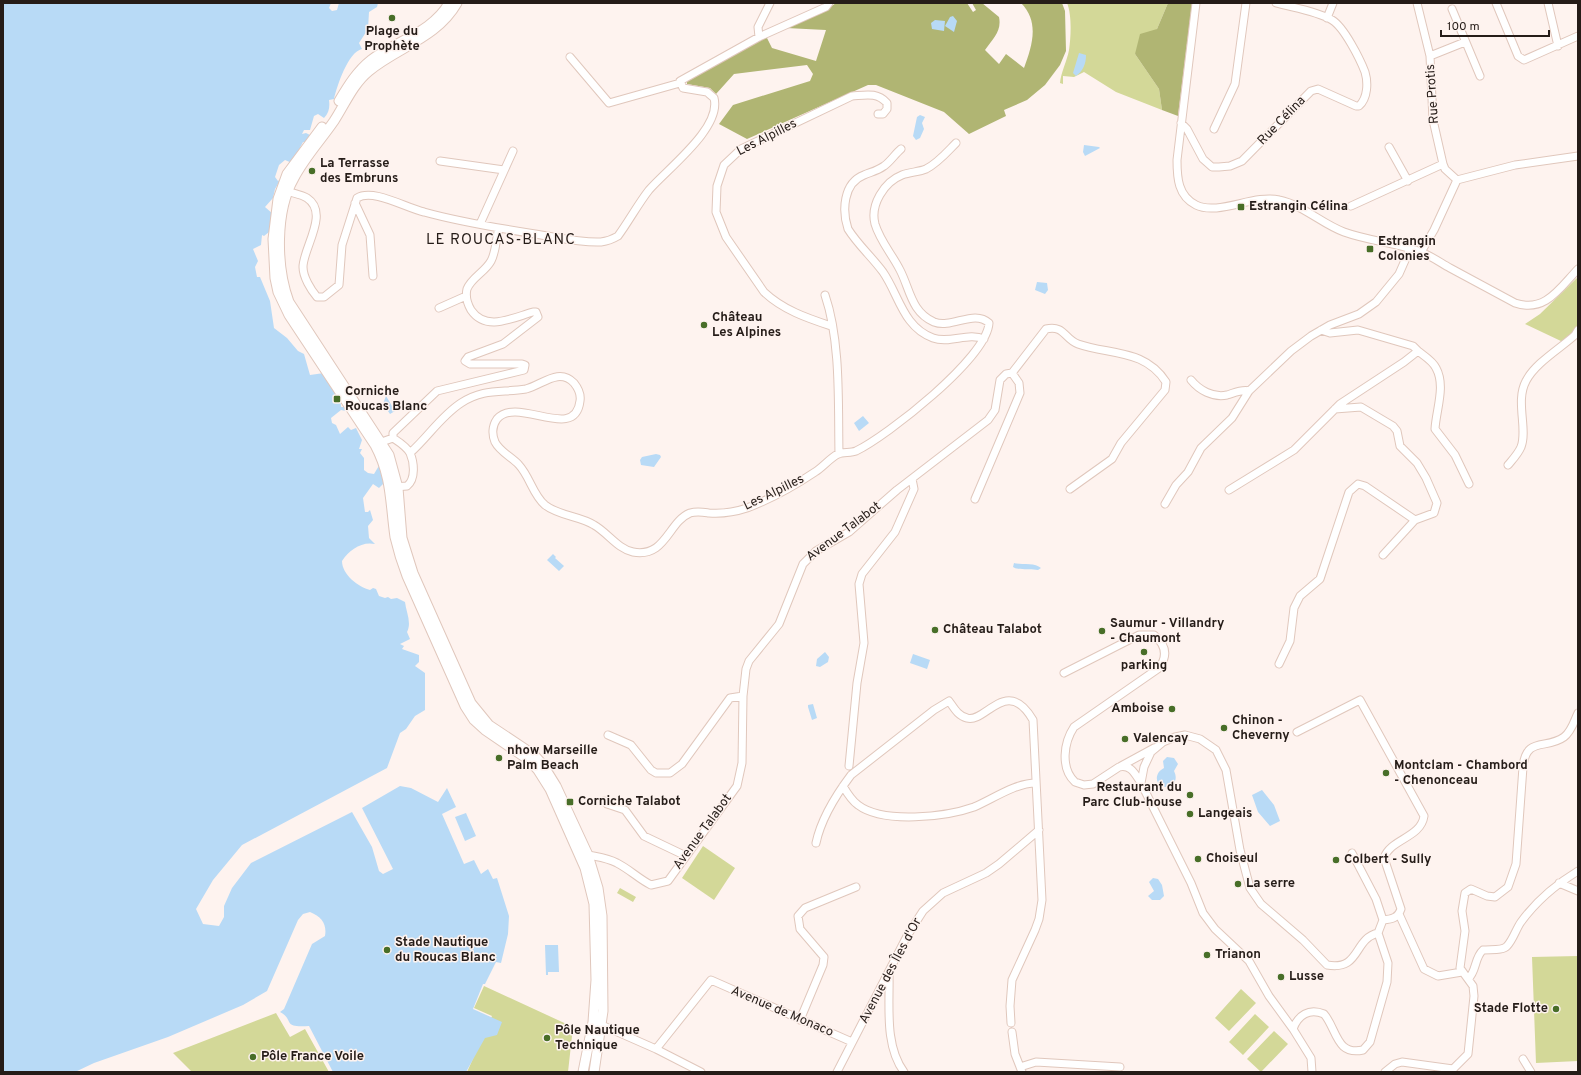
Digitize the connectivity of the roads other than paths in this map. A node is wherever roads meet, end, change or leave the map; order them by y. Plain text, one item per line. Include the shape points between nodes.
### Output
1 (449, 3) edge
2 (457, 3) edge
3 (770, 3) edge
4 (829, 3) edge
5 (1196, 3) edge
6 (1246, 3) edge
7 (1276, 3) edge
8 (1333, 3) edge
9 (1417, 3) edge
10 (1496, 3) edge
11 (1548, 3) edge
12 (1452, 9) dead end
13 (1327, 18) junction
14 (759, 36) junction
15 (1578, 36) edge
16 (1465, 42) junction
17 (1558, 46) junction
18 (1430, 56) junction
19 (570, 57) dead end
20 (1480, 76) dead end
21 (680, 83) junction
22 (878, 114) dead end
23 (1182, 124) junction
24 (1214, 129) dead end
25 (956, 143) dead end
26 (1389, 147) dead end
27 (901, 149) dead end
28 (513, 151) dead end
29 (1578, 156) edge
30 (440, 161) dead end
31 (1443, 164) junction
32 (504, 170) junction
33 (1457, 180) junction
34 (1408, 181) junction
35 (284, 190) junction
36 (355, 203) junction
37 (1351, 206) dead end
38 (480, 224) junction
39 (499, 228) junction
40 (1410, 249) junction
41 (1421, 252) junction
42 (1578, 270) edge
43 (373, 276) dead end
44 (825, 295) dead end
45 (466, 296) junction
46 (439, 308) dead end
47 (831, 326) junction
48 (1321, 330) junction
49 (1578, 330) edge
50 (984, 339) junction
51 (1418, 351) junction
52 (1012, 373) junction
53 (1191, 380) dead end
54 (1249, 391) junction
55 (1335, 409) junction
56 (392, 438) junction
57 (378, 443) junction
58 (410, 453) junction
59 (839, 454) junction
60 (1508, 465) dead end
61 (912, 479) junction
62 (1469, 484) dead end
63 (393, 488) junction
64 (1070, 489) dead end
65 (897, 490) junction
66 (1229, 490) dead end
67 (975, 499) dead end
68 (908, 501) junction
69 (1165, 504) dead end
70 (1415, 520) junction
71 (1383, 555) dead end
72 (1279, 664) dead end
73 (1064, 673) dead end
74 (743, 696) junction
75 (1578, 713) edge
76 (1297, 732) dead end
77 (608, 735) dead end
78 (1156, 747) junction
79 (849, 766) dead end
80 (1119, 767) junction
81 (1036, 783) junction
82 (1141, 783) junction
83 (843, 786) junction
84 (604, 801) dead end
85 (1039, 830) junction
86 (816, 843) dead end
87 (578, 850) junction
88 (1352, 853) dead end
89 (588, 855) junction
90 (686, 856) junction
91 (1578, 871) edge
92 (1559, 883) junction
93 (856, 887) dead end
94 (1578, 892) edge
95 (1399, 914) junction
96 (1383, 920) junction
97 (1378, 933) junction
98 (889, 970) junction
99 (1462, 972) junction
100 (1468, 979) junction
101 (800, 1020) junction
102 (597, 1023) junction
103 (1011, 1023) dead end
104 (1293, 1029) junction
105 (1012, 1032) dead end
106 (852, 1042) junction
107 (656, 1049) junction
108 (1523, 1059) dead end
109 (1120, 1067) dead end
110 (1021, 1069) edge
111 (690, 1070) edge
112 (1453, 1070) edge
113 (583, 1072) edge
114 (594, 1072) edge
115 (700, 1072) edge
116 (837, 1072) edge
117 (904, 1072) edge
118 (1312, 1072) edge
119 (1384, 1072) edge
120 (1531, 1072) edge

1 - 35 main road via 433,22 377,56 356,74 322,127 291,168
2 - 35 main road via 434,30 374,66 362,78
3 - 14 street via 758,27
4 - 14 street via 826,8
5 - 23 street
6 - 24 street via 1235,84
7 - 13 street
8 - 13 street
9 - 18 street, Rue Protis
10 - 17 street via 1521,59
11 - 17 street
12 - 16 street
13 - 23 street, Rue Célina via 1335,22 1352,46 1365,73 1367,91 1362,104 1359,106 1318,89 1311,91 1247,157 1230,166 1212,167 1203,159
14 - 21 street
15 - 17 street
16 - 18 street
16 - 20 street
18 - 31 street, Rue Protis via 1433,120
19 - 21 street via 609,102
21 - 39 street via 683,88 707,92 714,98 715,105 706,131 649,191 618,236 601,242
22 - 47 street, Les Alpilles via 883,114 887,109 887,103 878,95 852,96 741,149 724,165 717,186 716,212 720,226 764,292 790,311
23 - 40 street via 1177,175 1180,189 1190,202 1197,206 1209,208 1261,199 1279,200 1344,232
25 - 50 street, Les Alpilles via 936,163 924,170 893,179 882,192 873,212 880,236 895,259 916,307 925,317 935,322 947,324 977,317 984,319 989,323
26 - 34 street
27 - 50 street via 885,165 864,174 850,188 844,203 848,229 882,271 900,307 914,326 933,338 944,340 972,336
28 - 32 street
29 - 33 street via 1515,164
30 - 32 street
31 - 33 street, Rue Protis
31 - 34 street
32 - 38 street
33 - 41 street
34 - 37 street
35 - 36 street via 306,197 315,206 316,220 302,266 311,291 317,297 324,298 339,285 342,245
35 - 57 main road via 280,264 286,296
36 - 38 street via 361,196 382,197 421,212
36 - 43 street via 370,235
38 - 39 street
39 - 45 street via 492,260 469,285
40 - 41 street
40 - 48 street via 1399,274 1376,302 1359,314
41 - 42 street via 1524,306 1534,306 1549,299
44 - 47 street via 831,313
45 - 46 street
45 - 56 street via 468,305 476,316 488,322 495,323 533,312 538,314 536,319 503,344 466,359 470,364 522,364 525,365 524,370 437,391 393,433
47 - 59 street via 838,391
48 - 51 street via 1330,333 1358,330 1413,346
48 - 54 street via 1291,351
49 - 60 street via 1531,372 1525,382 1521,397 1521,446
50 - 59 street, Les Alpilles via 954,377 879,438 854,452
51 - 55 street
51 - 62 street via 1436,367 1438,373 1440,391 1435,429 1455,455
52 - 61 street via 1006,374 1000,380 995,410 988,420
52 - 64 street via 1046,329 1053,327 1076,343 1136,356 1161,374 1166,382 1165,390 1112,459
52 - 67 street via 1019,383 1020,393
53 - 54 street via 1211,394 1223,396
54 - 69 street via 1232,418 1201,448 1188,472 1176,485
55 - 66 street via 1294,450
55 - 70 street via 1361,407 1397,431 1400,446 1417,463 1436,504 1434,513
56 - 57 street
56 - 58 street
57 - 63 main road
57 - 63 main road via 389,455
58 - 59 street, Les Alpilles via 451,410 464,401 495,390 526,388 556,376 564,376 577,386 580,394 580,401 573,415 559,420 519,412 505,413 494,425 494,440 498,447 519,464 538,497 548,508 591,523 625,549 637,552 655,548 685,516 692,513 722,513 746,508 799,483
58 - 63 street via 412,480 409,485
61 - 65 street, Avenue Talabot
61 - 68 street, Avenue Talabot via 914,489
63 - 87 main road via 396,538 400,557 465,706 474,720 485,730 529,760 538,770 550,789
63 - 89 main road via 406,554 471,703 489,725 534,755 543,765 556,786
65 - 68 street via 902,489
65 - 74 street, Avenue Talabot via 849,532 816,551 803,564 779,624 749,661
68 - 79 street, Avenue Talabot via 895,532 862,574 859,584 864,643 857,683
70 - 71 street
70 - 72 street via 1365,486 1358,484 1353,487 1349,492 1320,579 1300,596 1294,608 1290,641
73 - 80 street via 1139,635 1154,635 1161,642 1166,651 1159,668 1086,717 1067,737 1066,764 1069,775 1075,782 1093,784
74 - 77 street via 730,698 682,764 670,773 656,773 651,770 631,745
74 - 90 street, Avenue Talabot via 742,763 737,786
75 - 99 street via 1568,733 1562,738 1534,746 1526,752 1516,864 1512,878 1504,892 1495,897 1471,889 1465,893 1462,911 1465,931 1460,964
76 - 95 street via 1360,700 1364,707 1424,816 1421,826 1389,849 1384,858 1400,904
78 - 80 street
78 - 82 street via 1144,767
78 - 97 street via 1185,735 1200,739 1216,750 1226,770 1240,850 1250,888 1261,904 1303,940 1327,965 1350,962 1367,937
80 - 82 street via 1131,768
81 - 83 street via 1023,785 962,810 936,815 904,816 865,810 849,796
81 - 83 street via 1033,720 1028,710 1017,703 1003,701 975,718 968,719 958,713 949,701 886,746
81 - 85 street
82 - 104 street via 1191,883 1203,913 1215,929 1249,961 1269,996
83 - 86 street via 820,827
84 - 90 street via 625,810 644,836
85 - 98 street, Avenue des Îles d'Or via 986,873 943,893 932,901 907,936
85 - 103 street via 1042,900 1039,918 1012,980
87 - 89 street, Avenue Talabot
87 - 102 main road via 591,889 595,916
88 - 96 street via 1376,899
89 - 90 street, Avenue Talabot via 606,858 619,864 651,885 668,881
89 - 102 main road via 598,888 602,916 604,986
91 - 92 street
92 - 94 street
92 - 100 street via 1536,904 1507,946 1503,949 1483,950 1478,954 1473,972
93 - 101 street via 805,908 798,916 800,929 824,957 823,966
95 - 96 street via 1395,918
95 - 99 street via 1424,969 1438,976
96 - 97 street
97 - 104 street via 1386,953 1388,970 1383,997 1367,1046 1355,1052 1340,1044 1328,1018 1317,1011 1301,1016
98 - 106 street, Avenue des Îles d'Or
98 - 117 street via 893,1050
99 - 100 street
100 - 112 street via 1473,986 1474,996 1468,1054
101 - 106 street, Avenue de Monaco
101 - 107 street, Avenue de Monaco via 711,980
102 - 107 street
102 - 113 main road
102 - 114 main road
104 - 118 street via 1311,1058
105 - 110 street via 1014,1054
106 - 116 street, Avenue des Îles d'Or
107 - 111 street
108 - 120 street
109 - 110 street via 1036,1062
111 - 115 street
112 - 119 street via 1402,1062

